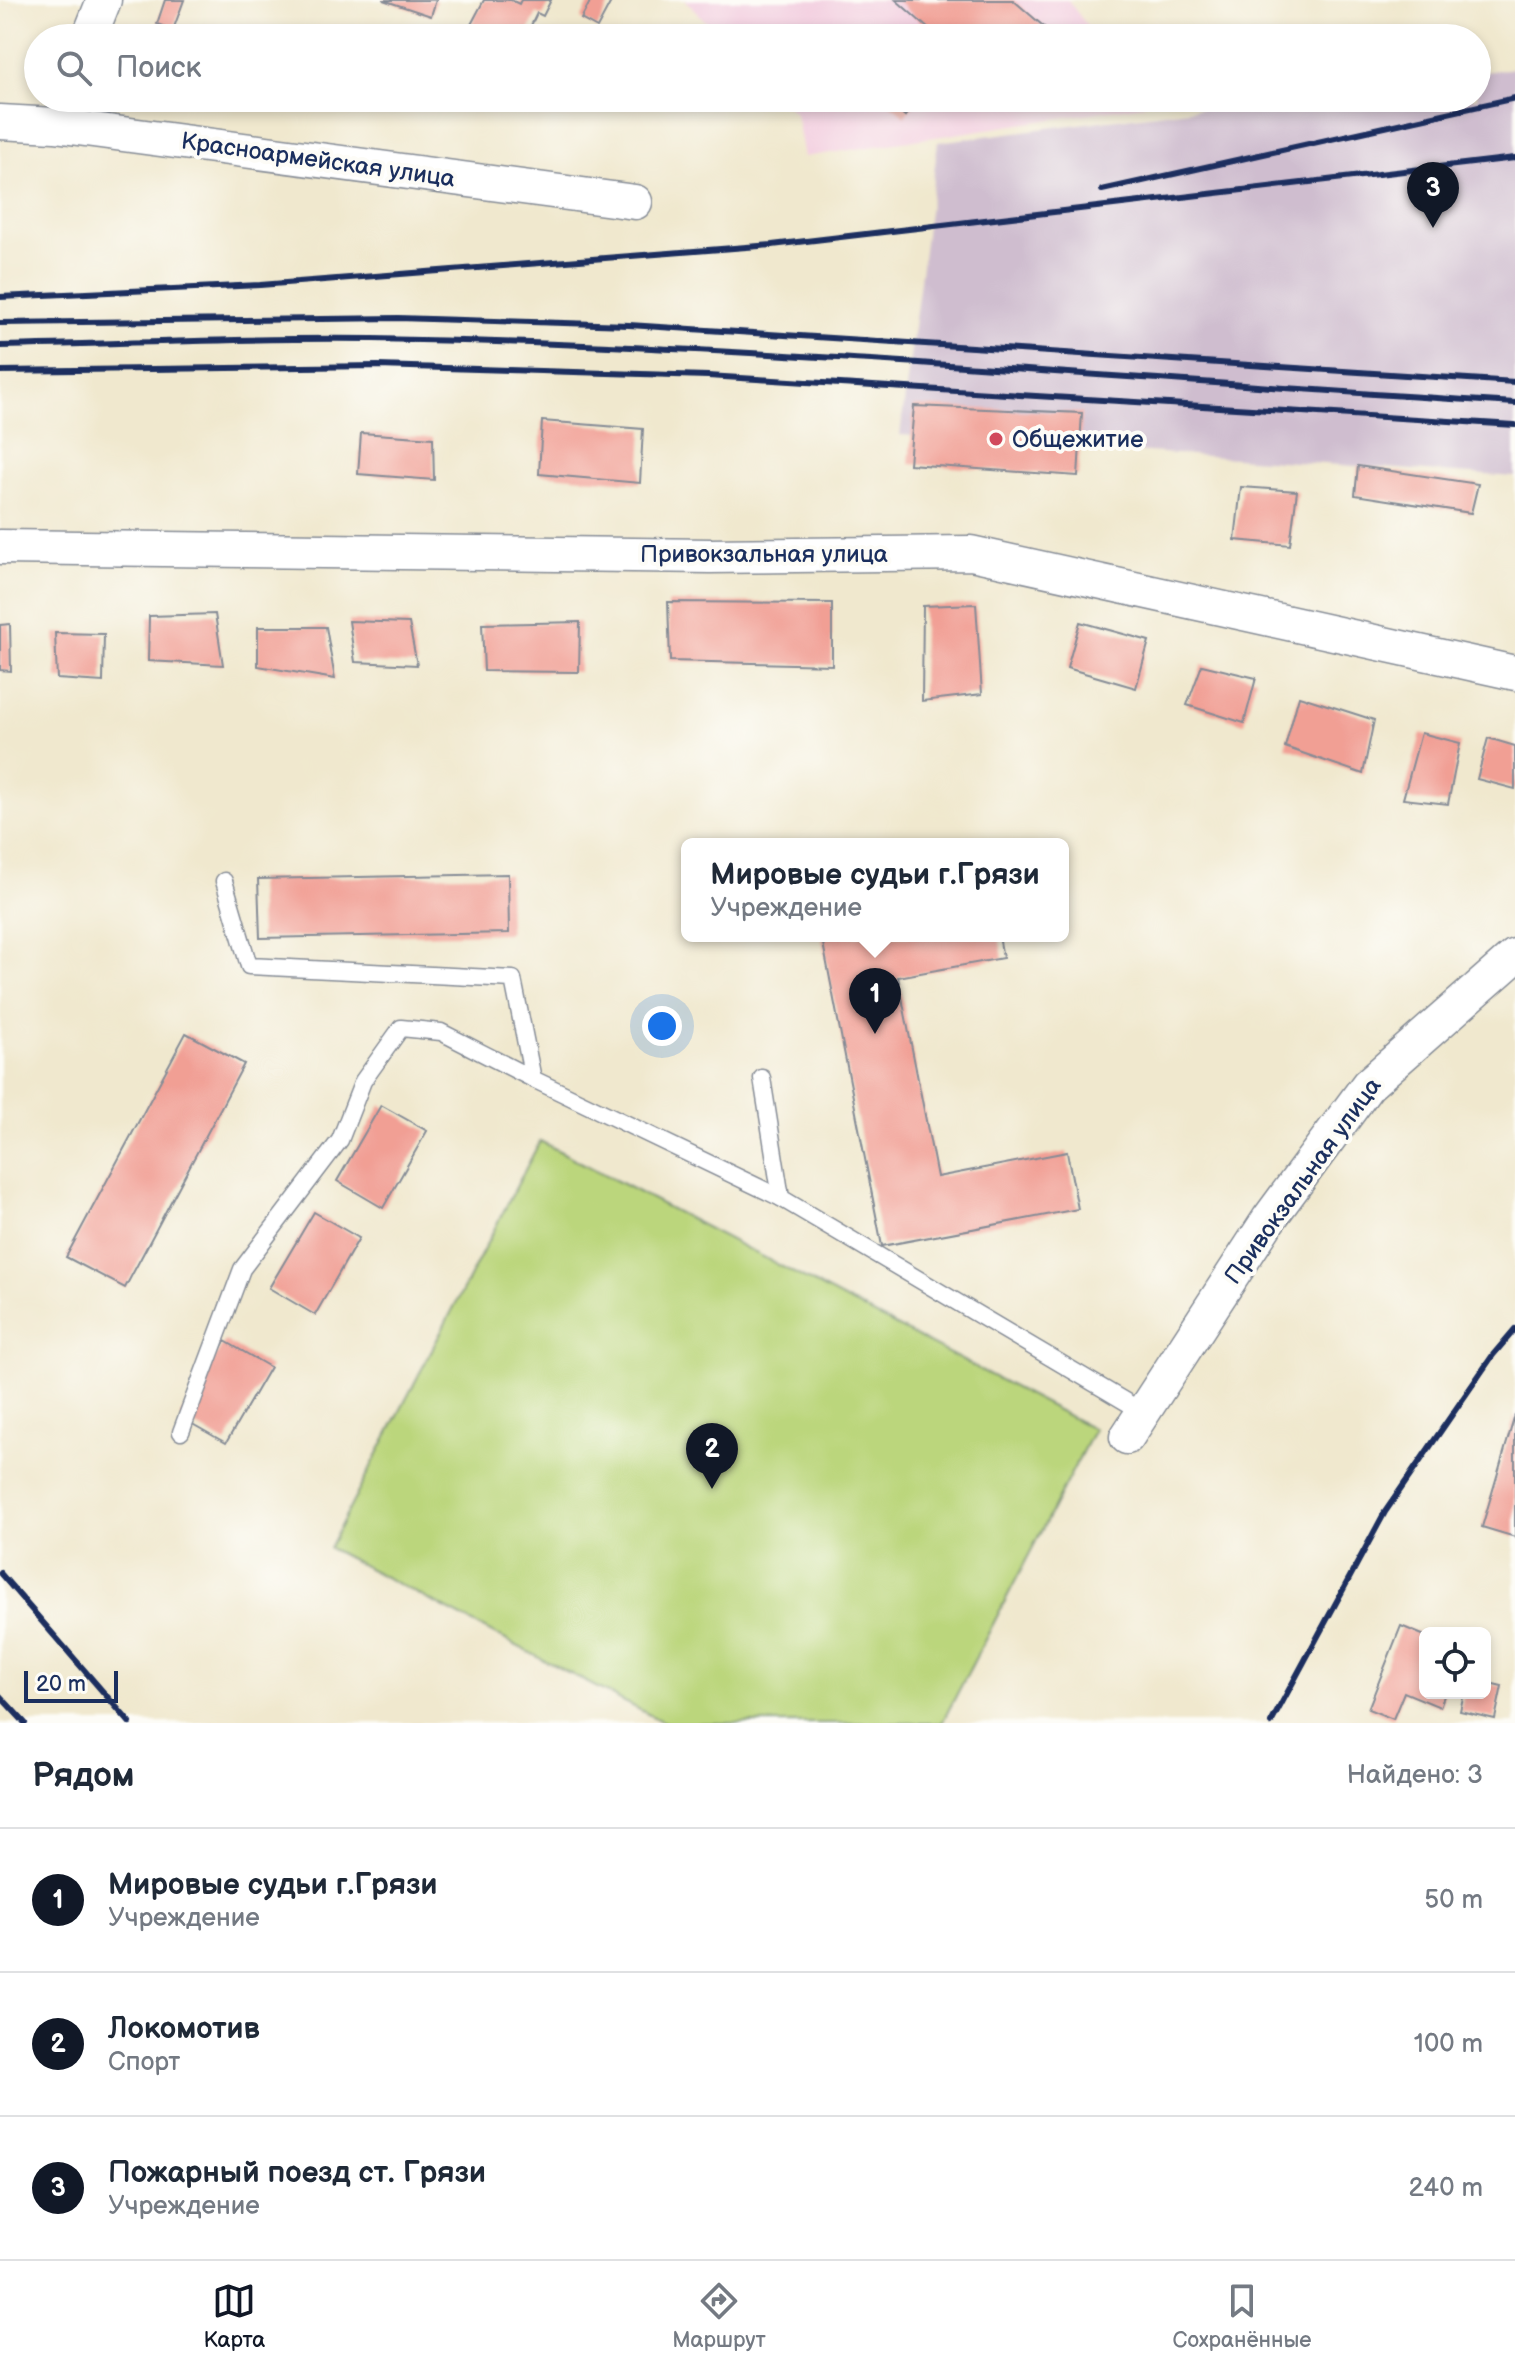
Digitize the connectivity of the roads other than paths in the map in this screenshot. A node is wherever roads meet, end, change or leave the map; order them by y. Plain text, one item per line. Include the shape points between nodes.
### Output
1 (104, 0) edge
2 (95, 24) edge
3 (55, 112) edge
4 (67, 112) edge
5 (0, 122) edge
6 (635, 202) dead end
7 (0, 547) edge
8 (1515, 673) edge
9 (224, 881) dead end
10 (1515, 956) edge
11 (762, 1078) dead end
12 (533, 1079) junction
13 (781, 1198) junction
14 (1135, 1425) joint
15 (181, 1432) dead end

1 - 2 street
3 - 5 street, Красноармейская улица
4 - 6 street, Красноармейская улица
7 - 8 street, Привокзальная улица via 710,556 971,553
9 - 12 lane via 249,966 513,979
10 - 14 street, Привокзальная улица via 1368,1085 1269,1219
11 - 13 lane
12 - 13 lane
12 - 15 lane via 441,1032 401,1028 363,1081 340,1140 242,1269
13 - 14 lane

